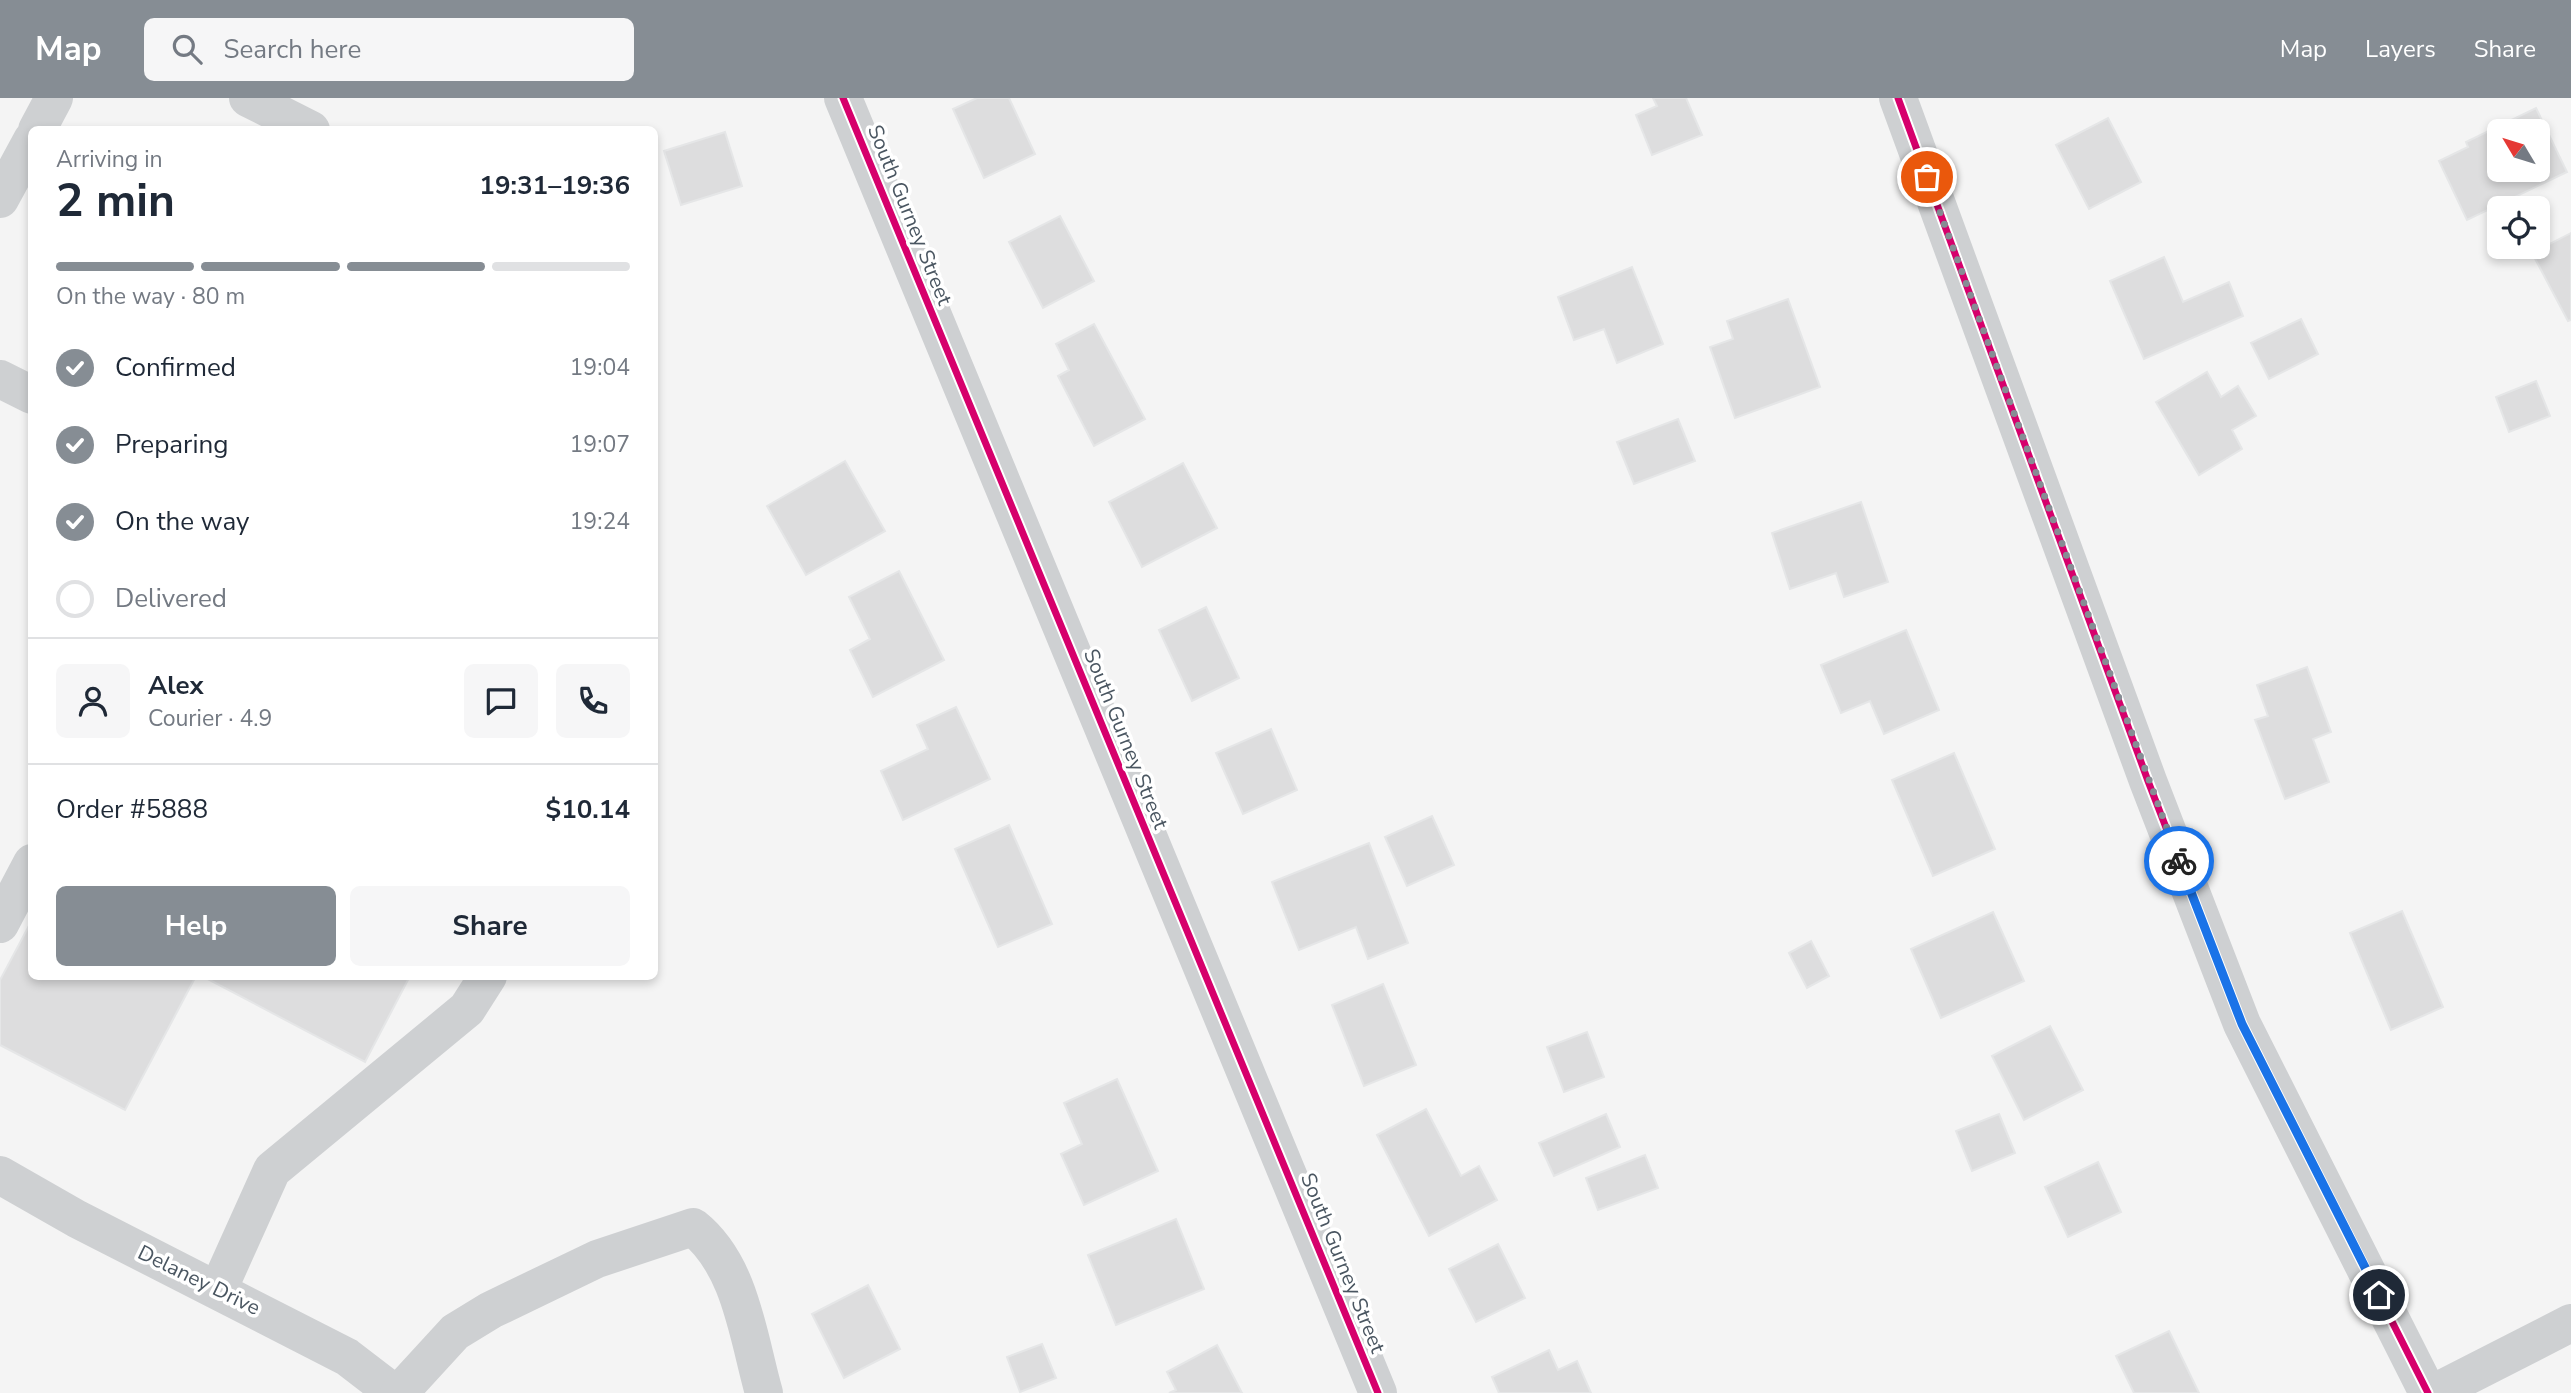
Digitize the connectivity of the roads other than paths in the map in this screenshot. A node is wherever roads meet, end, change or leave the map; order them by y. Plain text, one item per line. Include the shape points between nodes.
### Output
1 (54, 98) edge
2 (248, 98) edge
3 (843, 98) edge
4 (1898, 98) edge
5 (39, 126) edge
6 (303, 126) edge
7 (28, 147) edge
8 (0, 199) edge
9 (0, 379) edge
10 (28, 394) edge
11 (28, 871) edge
12 (0, 924) edge
13 (485, 980) edge
14 (0, 1175) edge
15 (218, 1290) junction
16 (2571, 1323) edge
17 (396, 1393) edge
18 (764, 1393) edge
19 (1378, 1393) edge
20 (2428, 1393) edge
21 (2434, 1393) edge

1 - 5 street
2 - 6 street
3 - 19 street, South Gurney Street
4 - 20 street via 2242,1024
7 - 8 street
9 - 10 street
11 - 12 street
13 - 15 street via 467,1009 272,1170
14 - 15 street, Delaney Drive
15 - 17 street, Delaney Drive via 347,1357
16 - 21 street
17 - 18 street via 455,1332 491,1310 597,1259 693,1227 728,1266

